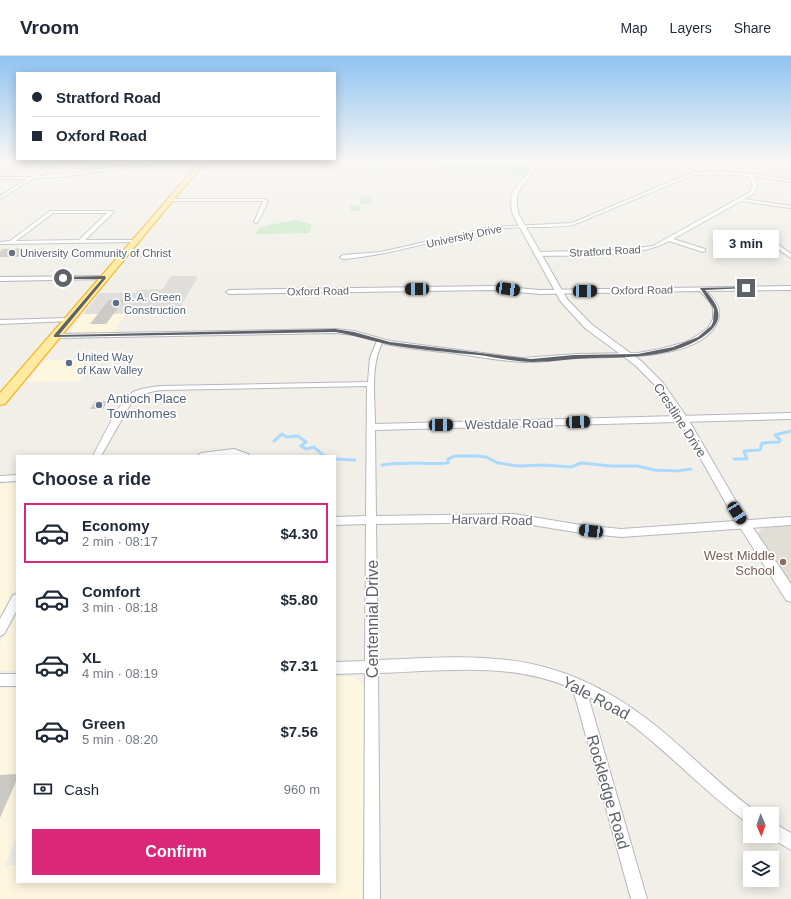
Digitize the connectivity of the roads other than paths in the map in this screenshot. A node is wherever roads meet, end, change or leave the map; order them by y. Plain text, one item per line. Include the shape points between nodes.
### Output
1 (170, 200) edge
2 (265, 200) edge
3 (512, 200) edge
4 (630, 200) edge
5 (741, 200) edge
6 (743, 200) edge
7 (791, 207) edge
8 (256, 222) dead end
9 (522, 226) junction
10 (768, 238) dead end
11 (670, 240) junction
12 (136, 241) junction
13 (80, 242) junction
14 (0, 243) edge
15 (11, 243) junction
16 (703, 250) dead end
17 (537, 254) junction
18 (791, 256) edge
19 (343, 257) dead end
20 (105, 277) junction
21 (0, 279) edge
22 (791, 288) edge
23 (701, 289) junction
24 (230, 292) dead end
25 (558, 292) junction
26 (69, 320) junction
27 (0, 322) edge
28 (56, 336) junction
29 (380, 341) junction
30 (629, 356) junction
31 (372, 384) junction
32 (0, 401) edge
33 (791, 416) edge
34 (683, 419) junction
35 (371, 427) junction
36 (98, 455) edge
37 (209, 455) edge
38 (242, 455) edge
39 (16, 478) edge
40 (0, 479) edge
41 (336, 521) edge
42 (791, 521) edge
43 (372, 522) junction
44 (744, 524) junction
45 (791, 596) edge
46 (16, 601) edge
47 (0, 630) edge
48 (372, 666) junction
49 (336, 668) edge
50 (0, 680) edge
51 (16, 680) edge
52 (578, 685) junction
53 (743, 811) edge
54 (779, 834) edge
55 (791, 842) edge
56 (372, 899) edge
57 (639, 899) edge

1 - 12 highway
2 - 8 street
3 - 9 street, Crestline Drive via 513,208
4 - 9 street, University Drive via 577,223
5 - 11 street, Stratford Road
6 - 7 street
9 - 17 street, Crestline Drive
9 - 19 street, University Drive via 490,228 383,254
10 - 18 street
11 - 16 street
11 - 17 street, Stratford Road via 654,247 630,252
12 - 13 street
12 - 20 highway
13 - 15 street
13 - 15 street via 111,214 110,211 50,213
14 - 15 street
17 - 25 street, Crestline Drive
20 - 21 street
20 - 26 highway
22 - 23 street, Oxford Road
23 - 25 street, Oxford Road
23 - 30 street via 712,300 716,309 715,322 707,332 694,341 674,348
24 - 25 street, Oxford Road via 492,288
25 - 30 street, Crestline Drive via 588,326
26 - 27 street
26 - 28 highway
28 - 29 street via 335,331 354,333
28 - 32 highway
29 - 30 street via 522,360 574,356
29 - 31 street, Centennial Drive via 374,356
30 - 34 street, Crestline Drive via 652,376
31 - 35 street, Centennial Drive
31 - 36 street via 148,390 138,393 129,400
33 - 34 street, Westdale Road
34 - 35 street, Westdale Road
34 - 44 street, Crestline Drive
35 - 43 street, Centennial Drive
37 - 38 street via 234,452
39 - 40 street
41 - 43 street, Harvard Road
42 - 44 street, Harvard Road
43 - 44 street, Harvard Road via 514,518 581,530 621,532
43 - 48 street, Centennial Drive
44 - 45 street, Crestline Drive
46 - 47 street
48 - 49 street, Yale Road
48 - 52 street, Yale Road via 494,664 538,671
48 - 56 street, Centennial Drive
50 - 51 street
52 - 53 street, Yale Road via 632,716
52 - 57 street, Rockledge Road
54 - 55 street

